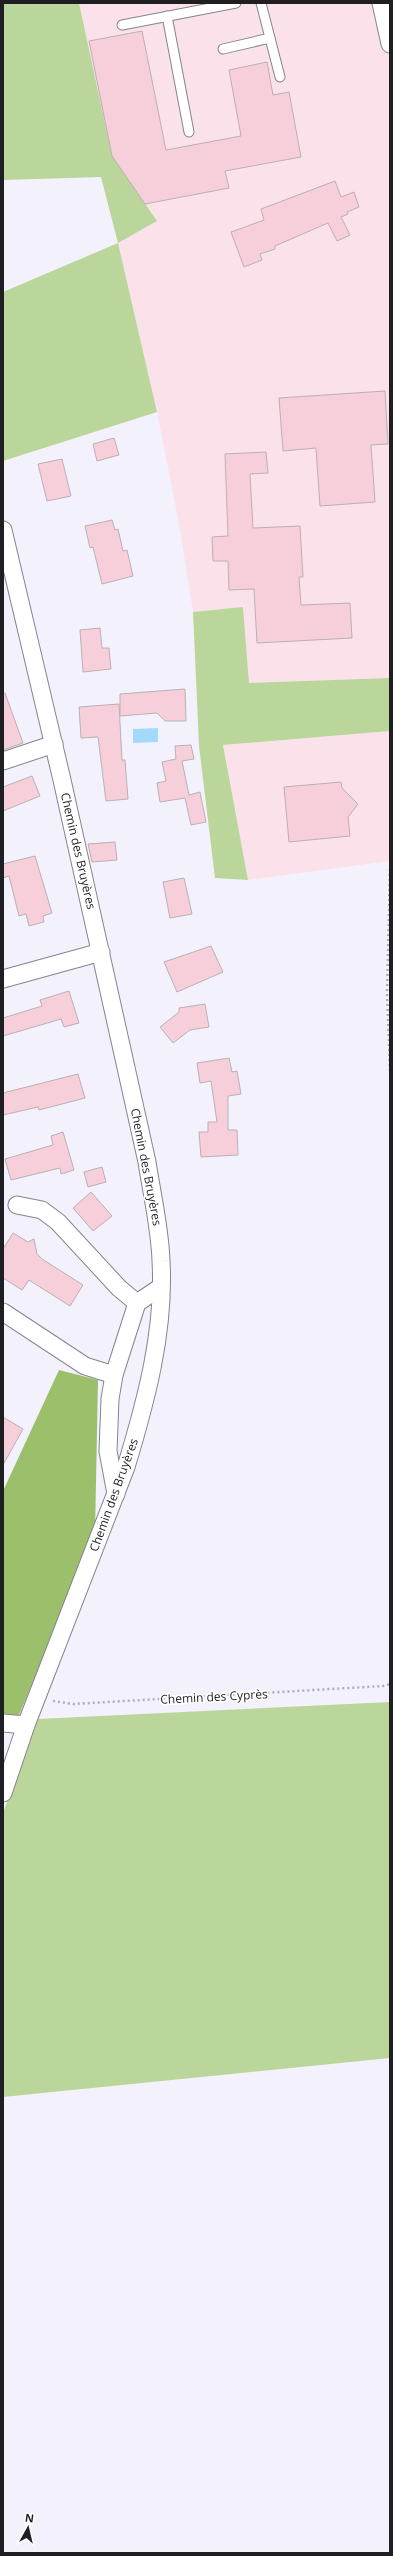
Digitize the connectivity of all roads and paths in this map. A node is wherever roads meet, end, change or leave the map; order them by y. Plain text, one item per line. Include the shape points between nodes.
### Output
1 (236, 3) edge
2 (261, 3) edge
3 (381, 3) edge
4 (167, 16) junction
5 (122, 25) dead end
6 (270, 38) junction
7 (390, 44) edge
8 (222, 49) dead end
9 (280, 77) dead end
10 (189, 132) dead end
11 (3, 530) edge
12 (54, 744) junction
13 (3, 761) edge
14 (390, 869) edge
15 (101, 952) junction
16 (3, 979) edge
17 (390, 1071) edge
18 (17, 1205) dead end
19 (161, 1286) junction
20 (137, 1303) junction
21 (3, 1312) edge
22 (114, 1375) junction
23 (116, 1494) junction
24 (390, 1684) edge
25 (37, 1699) junction
26 (3, 1723) edge
27 (26, 1725) junction
28 (3, 1793) edge

1 - 4 lane
2 - 6 lane
3 - 7 street
4 - 5 lane
4 - 10 lane
6 - 8 lane
6 - 9 lane
11 - 12 street, Chemin des Bruyères
12 - 13 street
12 - 15 street, Chemin des Bruyères
14 - 17 path via 387,993
15 - 16 street
15 - 19 street, Chemin des Bruyères via 158,1223
18 - 20 street via 42,1210 58,1222 118,1288
19 - 20 street
19 - 23 street, Chemin des Bruyères via 161,1302 147,1390
20 - 22 street
21 - 22 street via 85,1366
22 - 23 street via 110,1399 108,1451
23 - 25 street, Chemin des Bruyères
24 - 25 path, Chemin des Cyprès via 73,1704
25 - 27 street, Chemin des Bruyères
26 - 27 street
27 - 28 street, Chemin des Bruyères

